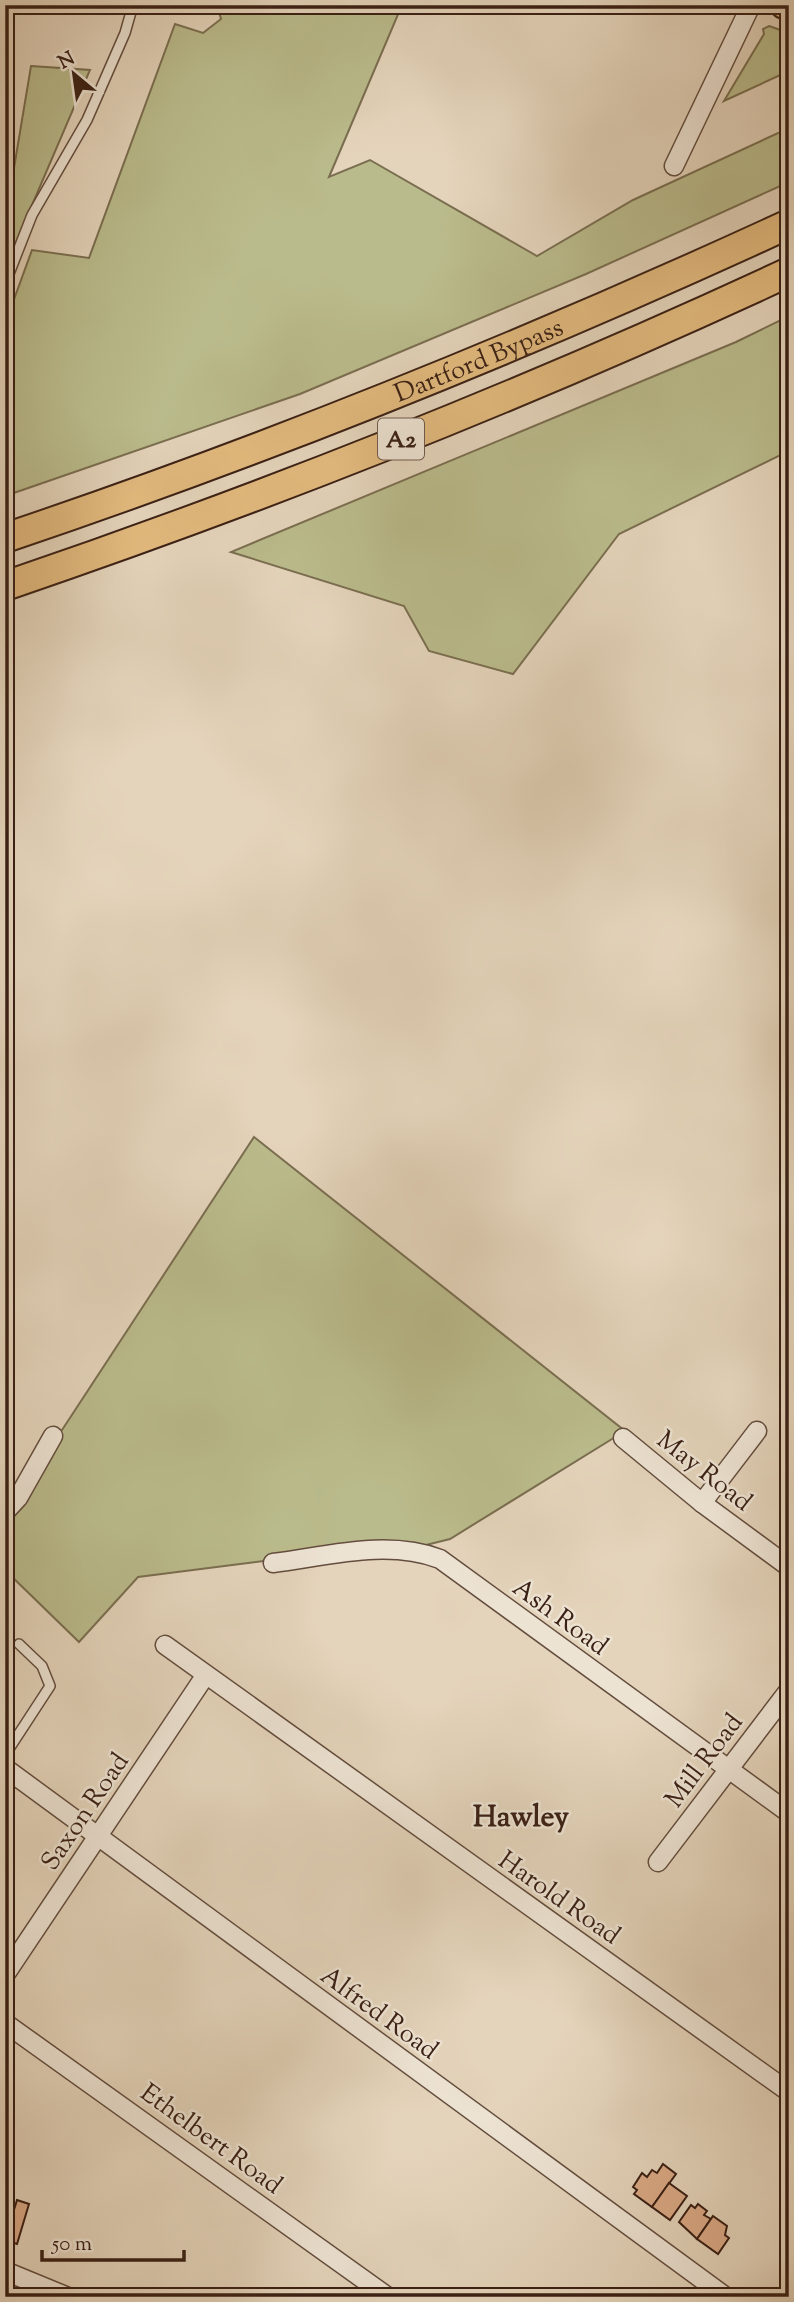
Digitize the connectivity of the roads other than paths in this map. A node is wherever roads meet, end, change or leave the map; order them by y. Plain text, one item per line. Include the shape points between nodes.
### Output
1 (133, 5) edge
2 (751, 5) edge
3 (674, 166) dead end
4 (789, 224) edge
5 (789, 272) edge
6 (5, 284) edge
7 (5, 538) edge
8 (5, 586) edge
9 (757, 1431) dead end
10 (53, 1436) dead end
11 (623, 1438) dead end
12 (702, 1503) junction
13 (5, 1512) edge
14 (273, 1563) dead end
15 (789, 1567) edge
16 (19, 1644) dead end
17 (165, 1645) dead end
18 (205, 1676) junction
19 (789, 1690) edge
20 (5, 1755) edge
21 (5, 1768) edge
22 (728, 1770) junction
23 (789, 1813) edge
24 (98, 1838) junction
25 (658, 1862) dead end
26 (5, 1975) edge
27 (5, 2023) edge
28 (789, 2092) edge
29 (5, 2271) edge
30 (68, 2297) edge
31 (388, 2297) edge
32 (726, 2297) edge

1 - 6 lane via 88,120 32,215
2 - 3 street
4 - 7 highway, Dartford Bypass / A2 via 453,372 121,499
5 - 8 highway, Dartford Bypass / A2 via 474,411 144,539
9 - 12 street
10 - 13 street via 18,1498
11 - 12 street, May Road
12 - 15 street, May Road
14 - 22 street, Ash Road via 384,1549 416,1550 440,1559
16 - 20 lane via 42,1666 50,1686
17 - 18 street, Harold Road
18 - 24 street, Saxon Road
18 - 28 street, Harold Road
19 - 22 street, Mill Road
21 - 24 street, Alfred Road
22 - 23 street, Ash Road
22 - 25 street, Mill Road
24 - 26 street, Saxon Road
24 - 32 street, Alfred Road
27 - 31 street, Ethelbert Road
29 - 30 street

